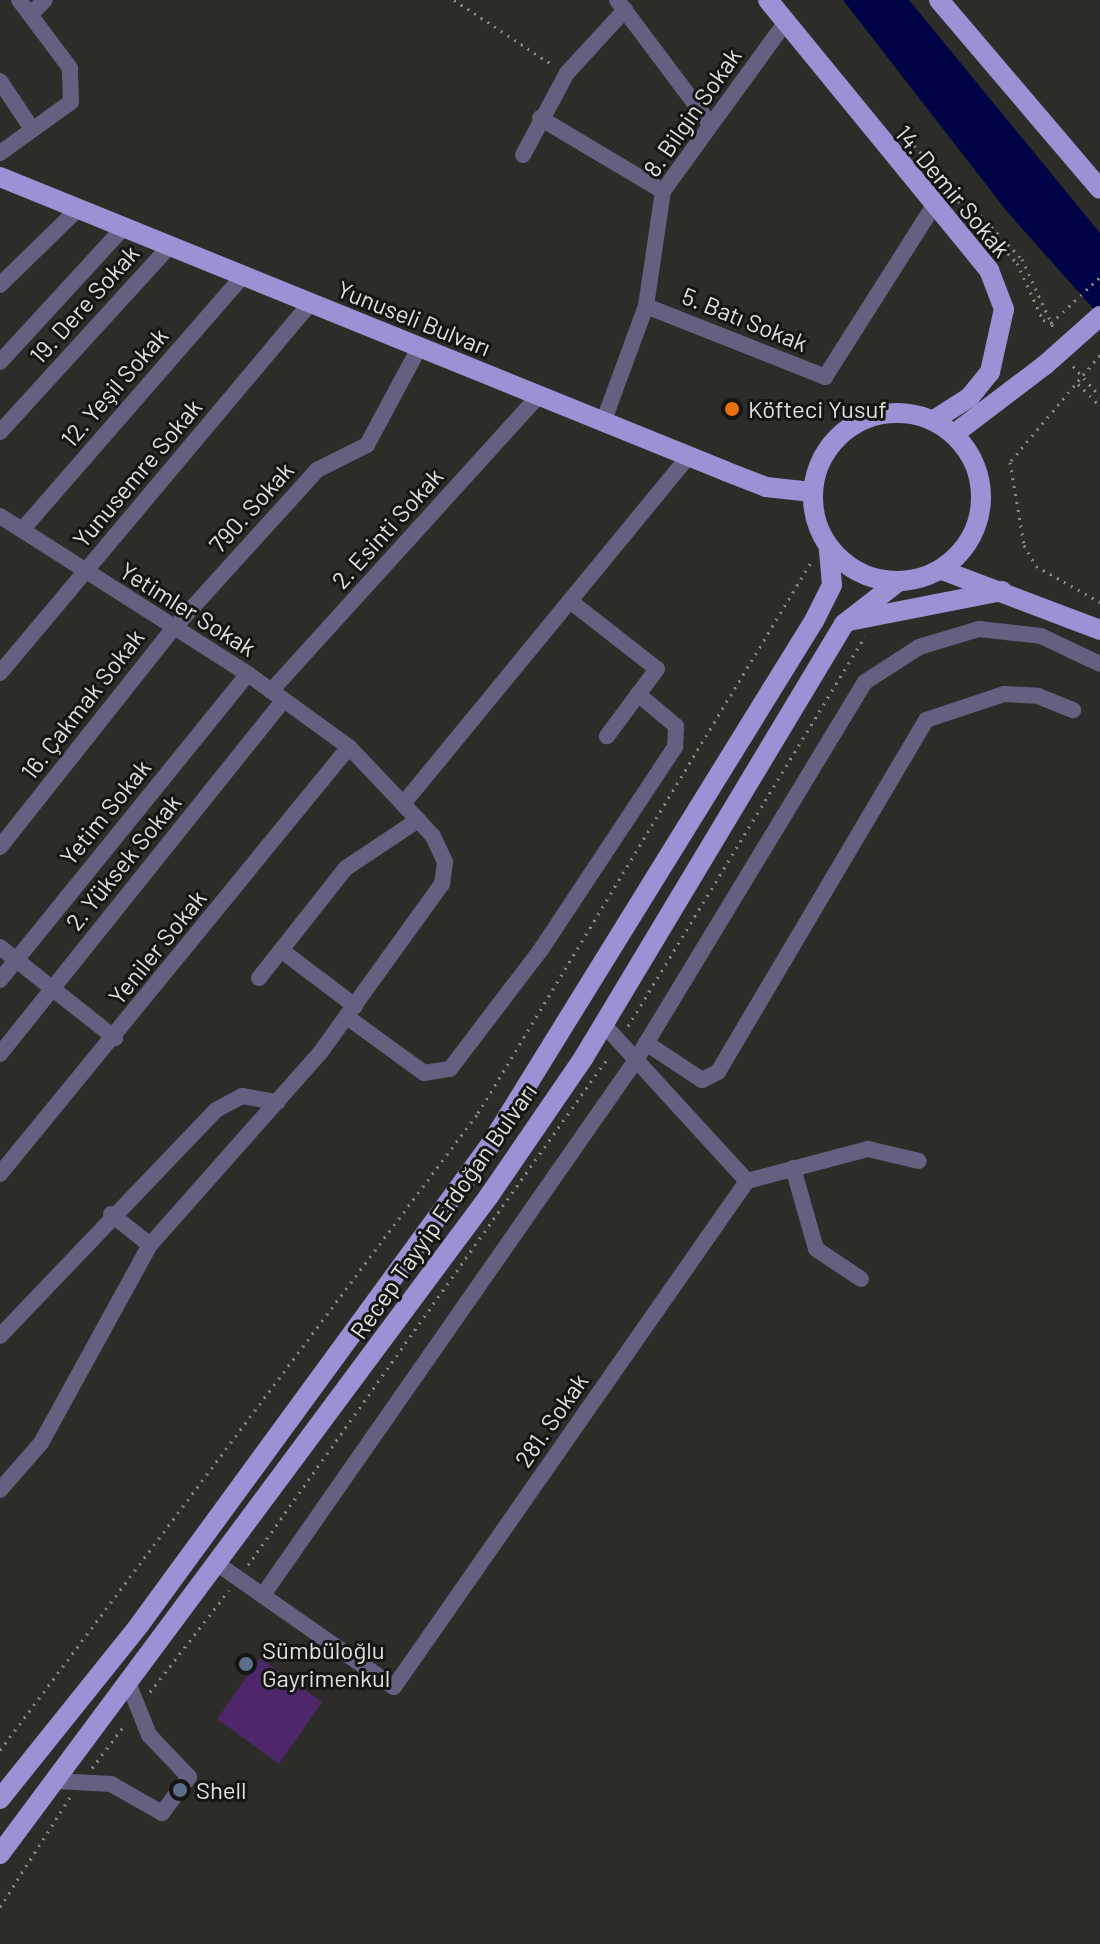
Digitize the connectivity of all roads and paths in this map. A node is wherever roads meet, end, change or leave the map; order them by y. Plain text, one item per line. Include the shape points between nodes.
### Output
1 (19, 0) edge
2 (45, 0) edge
3 (454, 0) edge
4 (768, 0) edge
5 (939, 0) edge
6 (621, 5) edge
7 (32, 13) junction
8 (786, 22) junction
9 (567, 73) junction
10 (0, 81) edge
11 (540, 118) junction
12 (891, 121) dead end
13 (710, 124) junction
14 (32, 129) junction
15 (0, 153) edge
16 (523, 155) dead end
17 (0, 177) edge
18 (1100, 189) edge
19 (663, 191) junction
20 (934, 205) junction
21 (79, 208) junction
22 (125, 226) junction
23 (171, 245) junction
24 (244, 275) junction
25 (1100, 277) edge
26 (0, 285) edge
27 (310, 304) junction
28 (646, 306) junction
29 (1100, 316) edge
30 (1057, 318) dead end
31 (419, 348) junction
32 (1064, 350) junction
33 (1100, 355) edge
34 (0, 362) edge
35 (1080, 375) junction
36 (1078, 384) junction
37 (1100, 396) edge
38 (538, 397) junction
39 (1100, 406) edge
40 (604, 420) junction
41 (934, 420) junction
42 (0, 432) edge
43 (954, 434) junction
44 (689, 456) junction
45 (812, 492) junction
46 (0, 516) edge
47 (22, 530) junction
48 (822, 553) junction
49 (942, 570) junction
50 (85, 573) junction
51 (898, 582) junction
52 (1008, 590) junction
53 (570, 601) junction
54 (1100, 602) edge
55 (846, 622) junction
56 (173, 629) junction
57 (1100, 630) edge
58 (1100, 664) edge
59 (0, 673) edge
60 (248, 674) junction
61 (638, 694) junction
62 (277, 696) junction
63 (1073, 710) dead end
64 (607, 736) dead end
65 (349, 747) junction
66 (403, 804) junction
67 (418, 820) junction
68 (0, 847) edge
69 (0, 947) edge
70 (281, 950) junction
71 (17, 960) junction
72 (259, 978) dead end
73 (0, 980) edge
74 (52, 988) junction
75 (351, 1012) junction
76 (603, 1024) junction
77 (115, 1038) junction
78 (646, 1043) junction
79 (0, 1054) edge
80 (636, 1060) junction
81 (277, 1102) junction
82 (919, 1161) dead end
83 (793, 1168) junction
84 (0, 1174) edge
85 (747, 1181) junction
86 (111, 1214) junction
87 (150, 1245) junction
88 (861, 1279) dead end
89 (0, 1336) edge
90 (0, 1490) edge
91 (219, 1565) junction
92 (263, 1595) junction
93 (129, 1685) junction
94 (0, 1750) edge
95 (56, 1781) junction
96 (0, 1799) edge
97 (0, 1854) edge

1 - 7 street
2 - 7 street
3 - 9 path
4 - 8 main road, 14. Demir Sokak
5 - 18 main road
6 - 9 street
6 - 13 street
7 - 14 street via 70,68 71,102
8 - 13 street, 8. Bilgin Sokak
8 - 20 main road, 14. Demir Sokak
9 - 11 street
10 - 14 street
11 - 16 street
11 - 19 street via 575,145
12 - 32 path via 1022,259
13 - 19 street, 8. Bilgin Sokak
14 - 15 street
17 - 21 main road, Yunuseli Bulvarı
19 - 28 street, 8. Bilgin Sokak
20 - 28 street, 5. Batı Sokak via 825,377
20 - 41 main road, 14. Demir Sokak via 989,270 1004,309 990,372 970,397
21 - 22 main road, Yunuseli Bulvarı
21 - 26 street
22 - 23 main road, Yunuseli Bulvarı
22 - 34 street
23 - 24 main road, Yunuseli Bulvarı
23 - 42 street, 19. Dere Sokak
24 - 27 main road, Yunuseli Bulvarı
24 - 47 street, 12. Yeşil Sokak
25 - 30 path
27 - 31 main road, Yunuseli Bulvarı
27 - 50 street, Yunusemre Sokak
28 - 40 street, 8. Bilgin Sokak
29 - 32 main road, bridge
31 - 38 main road, Yunuseli Bulvarı
31 - 56 street, 790. Sokak via 367,445 317,470
32 - 35 path
32 - 43 main road, bridge
33 - 35 path
35 - 36 path
35 - 37 path
36 - 39 path
36 - 54 path via 1010,462 1024,545 1036,566
38 - 40 main road, Yunuseli Bulvarı
38 - 62 street, 2. Esinti Sokak
40 - 44 main road, Yunuseli Bulvarı
41 - 43 main road
41 - 45 main road via 900,412 850,426 826,450
43 - 49 main road via 977,470 981,503 970,539
44 - 45 main road, Yunuseli Bulvarı via 766,487
44 - 53 street
45 - 48 main road
46 - 47 street, Yetimler Sokak
47 - 50 street, Yetimler Sokak
48 - 51 main road via 862,574
48 - 94 path via 478,1113
48 - 96 main road, Recep Tayyip Erdoğan Bulvarı via 832,585 814,621 490,1145 140,1624
49 - 51 main road
49 - 52 main road
50 - 56 street, Yetimler Sokak
50 - 59 street, Yunusemre Sokak
51 - 55 main road, Recep Tayyip Erdoğan Bulvarı
52 - 55 main road
52 - 57 main road
53 - 61 street via 657,669
53 - 66 street
55 - 76 main road, Recep Tayyip Erdoğan Bulvarı
56 - 60 street, Yetimler Sokak
56 - 68 street, 16. Çakmak Sokak
58 - 78 street via 1041,636 979,629 919,647 865,682
60 - 62 street, Yetimler Sokak
60 - 71 street, Yetim Sokak
61 - 64 street
61 - 75 street via 676,726 675,747 540,951 450,1069 424,1073
62 - 65 street, Yetimler Sokak
62 - 74 street, 2. Yüksek Sokak
63 - 78 street via 1038,696 1004,694 926,720 718,1072 702,1080
65 - 66 street, Yetimler Sokak
65 - 77 street, Yeniler Sokak
66 - 67 street, Yetimler Sokak
67 - 70 street via 346,868
67 - 75 street, Yetimler Sokak via 445,862 442,884
69 - 71 street
70 - 72 street
70 - 75 street
71 - 73 street, Yetim Sokak
71 - 74 street
74 - 77 street
74 - 79 street, 2. Yüksek Sokak
75 - 81 street, Yetimler Sokak
76 - 80 street
76 - 91 main road, Recep Tayyip Erdoğan Bulvarı via 489,1196
77 - 84 street, Yeniler Sokak
78 - 80 street
80 - 85 street
80 - 92 street
81 - 86 street via 242,1096 216,1110
81 - 87 street, Yetimler Sokak
82 - 83 street via 868,1149
83 - 85 street
83 - 88 street via 816,1249
85 - 92 street, 281. Sokak via 394,1687
86 - 87 street
86 - 89 street
87 - 90 street, Yetimler Sokak via 41,1443
91 - 92 street, 281. Sokak
91 - 93 main road, Recep Tayyip Erdoğan Bulvarı
93 - 95 main road, Recep Tayyip Erdoğan Bulvarı
93 - 95 street via 149,1735 189,1777 162,1813 111,1784
95 - 97 main road, Recep Tayyip Erdoğan Bulvarı

